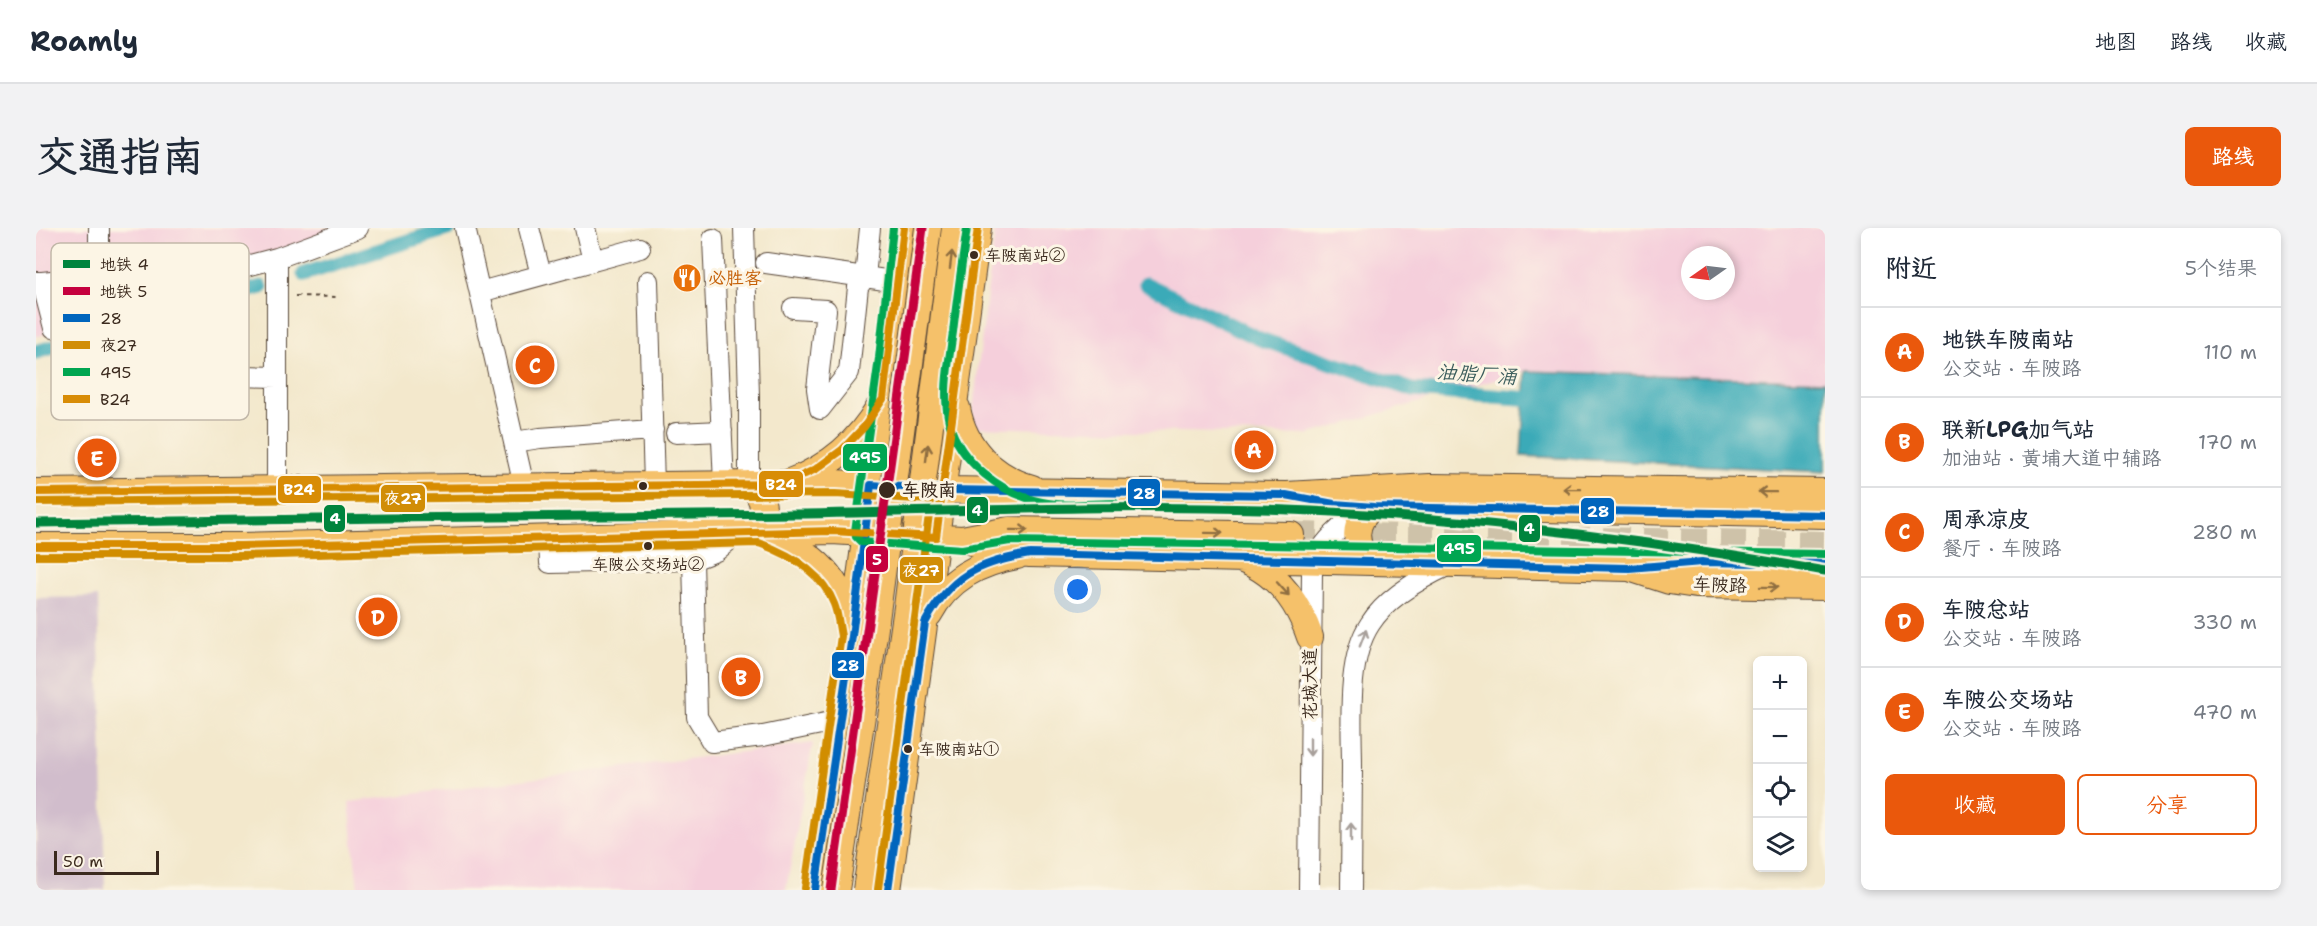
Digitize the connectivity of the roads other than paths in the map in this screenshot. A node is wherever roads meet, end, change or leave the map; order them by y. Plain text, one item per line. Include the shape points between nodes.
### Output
1 (465, 228) edge
2 (529, 228) edge
3 (585, 228) edge
4 (744, 228) edge
5 (870, 228) edge
6 (904, 228) edge
7 (928, 228) edge
8 (955, 228) edge
9 (978, 228) edge
10 (348, 230) edge
11 (713, 239) dead end
12 (640, 248) dead end
13 (277, 258) junction
14 (593, 261) junction
15 (766, 263) dead end
16 (249, 266) edge
17 (541, 275) junction
18 (865, 277) junction
19 (898, 280) junction
20 (648, 281) dead end
21 (39, 282) edge
22 (968, 290) junction
23 (480, 292) junction
24 (793, 308) dead end
25 (826, 310) junction
26 (855, 311) junction
27 (51, 319) edge
28 (889, 359) junction
29 (957, 373) junction
30 (249, 376) edge
31 (276, 377) junction
32 (884, 399) junction
33 (653, 430) junction
34 (722, 431) junction
35 (676, 433) dead end
36 (514, 442) junction
37 (736, 484) junction
38 (784, 484) junction
39 (654, 485) junction
40 (871, 485) junction
41 (524, 486) junction
42 (277, 489) junction
43 (943, 490) junction
44 (36, 492) edge
45 (1047, 492) junction
46 (1825, 492) edge
47 (1286, 495) junction
48 (1374, 507) junction
49 (1825, 514) edge
50 (865, 532) junction
51 (750, 533) junction
52 (1291, 535) tunnel mouth
53 (936, 537) junction
54 (549, 538) junction
55 (962, 539) junction
56 (36, 546) edge
57 (1030, 554) junction
58 (1237, 558) junction
59 (693, 560) junction
60 (1315, 560) junction
61 (1372, 561) junction
62 (1452, 563) junction
63 (1825, 564) edge
64 (1629, 568) junction
65 (1825, 587) edge
66 (925, 623) junction
67 (852, 636) junction
68 (1310, 637) junction
69 (847, 669) junction
70 (917, 678) junction
71 (840, 720) junction
72 (830, 789) junction
73 (901, 801) junction
74 (815, 890) edge
75 (836, 890) edge
76 (866, 890) edge
77 (888, 890) edge
78 (1309, 890) edge
79 (1351, 890) edge

1 - 23 street
2 - 17 street
3 - 14 street
4 - 37 street via 749,395
5 - 18 street
6 - 19 main road
7 - 75 main road, bridge
76 -> 8 main road, bridge via 920,512
9 - 22 main road
10 - 13 street
11 - 34 street
12 - 14 street
13 - 16 street
13 - 31 street
14 - 17 street
15 - 18 street
17 - 23 street
18 - 19 street
18 - 26 street via 858,287
19 - 22 main road via 929,300 951,300
19 - 28 main road
20 - 33 street
21 - 27 street
22 - 29 main road
23 - 36 street
24 - 25 street
25 - 26 street
25 - 26 street via 817,389 820,409 849,372
28 - 29 main road via 905,375 922,379
28 - 32 main road
29 - 43 main road
29 - 45 main road via 959,421 979,456 1010,479
30 - 31 street
31 - 42 street
32 - 38 main road via 870,422 843,451 817,469
32 - 40 main road
33 - 36 street
33 - 39 street
34 - 35 street
34 - 37 street
36 - 41 street
37 - 38 main road
37 - 39 main road
37 - 51 main road via 759,494 764,508 760,522
38 - 40 main road
39 - 41 main road
40 - 43 main road
40 - 50 main road
41 - 42 main road
42 - 44 main road
43 - 45 main road
43 - 53 main road
45 - 47 main road
46 -> 47 main road via 1430,487
47 - 48 main road
48 - 49 main road
48 - 60 street via 1341,529
48 - 61 main road via 1361,519 1356,535 1360,550
50 - 51 main road, 车陂路
50 - 53 main road, 车陂路
50 - 67 main road
51 - 54 main road, 车陂路
51 - 59 street
51 - 67 main road via 798,549 824,569 843,596
55 -> 52 main road via 1009,530
53 - 55 main road, 车陂路
53 - 66 main road
54 - 56 main road, 车陂路 via 240,546
54 - 59 street via 550,563
55 - 57 main road, 车陂路 via 1000,551
57 - 58 main road, 车陂路
57 - 66 main road via 993,561 966,573 944,591
58 - 60 main road, 车陂路
58 -> 68 main road via 1257,567 1284,589 1300,612
59 - 71 street via 697,717 711,742
60 - 61 main road, 车陂路
60 - 68 street, 花城大道
61 - 62 main road, 车陂路
62 - 64 main road, 车陂路
79 -> 62 street via 1352,695 1361,643 1375,616 1396,597
63 - 64 main road via 1688,562
64 -> 65 main road, 车陂路 via 1696,585
66 - 70 main road
67 - 69 main road
68 -> 78 street, 花城大道
69 - 70 main road via 866,656 885,654 905,662
69 - 71 main road
70 - 73 main road
71 - 72 main road
72 - 73 main road via 847,778 869,776 888,785
72 - 74 main road
73 - 77 main road

